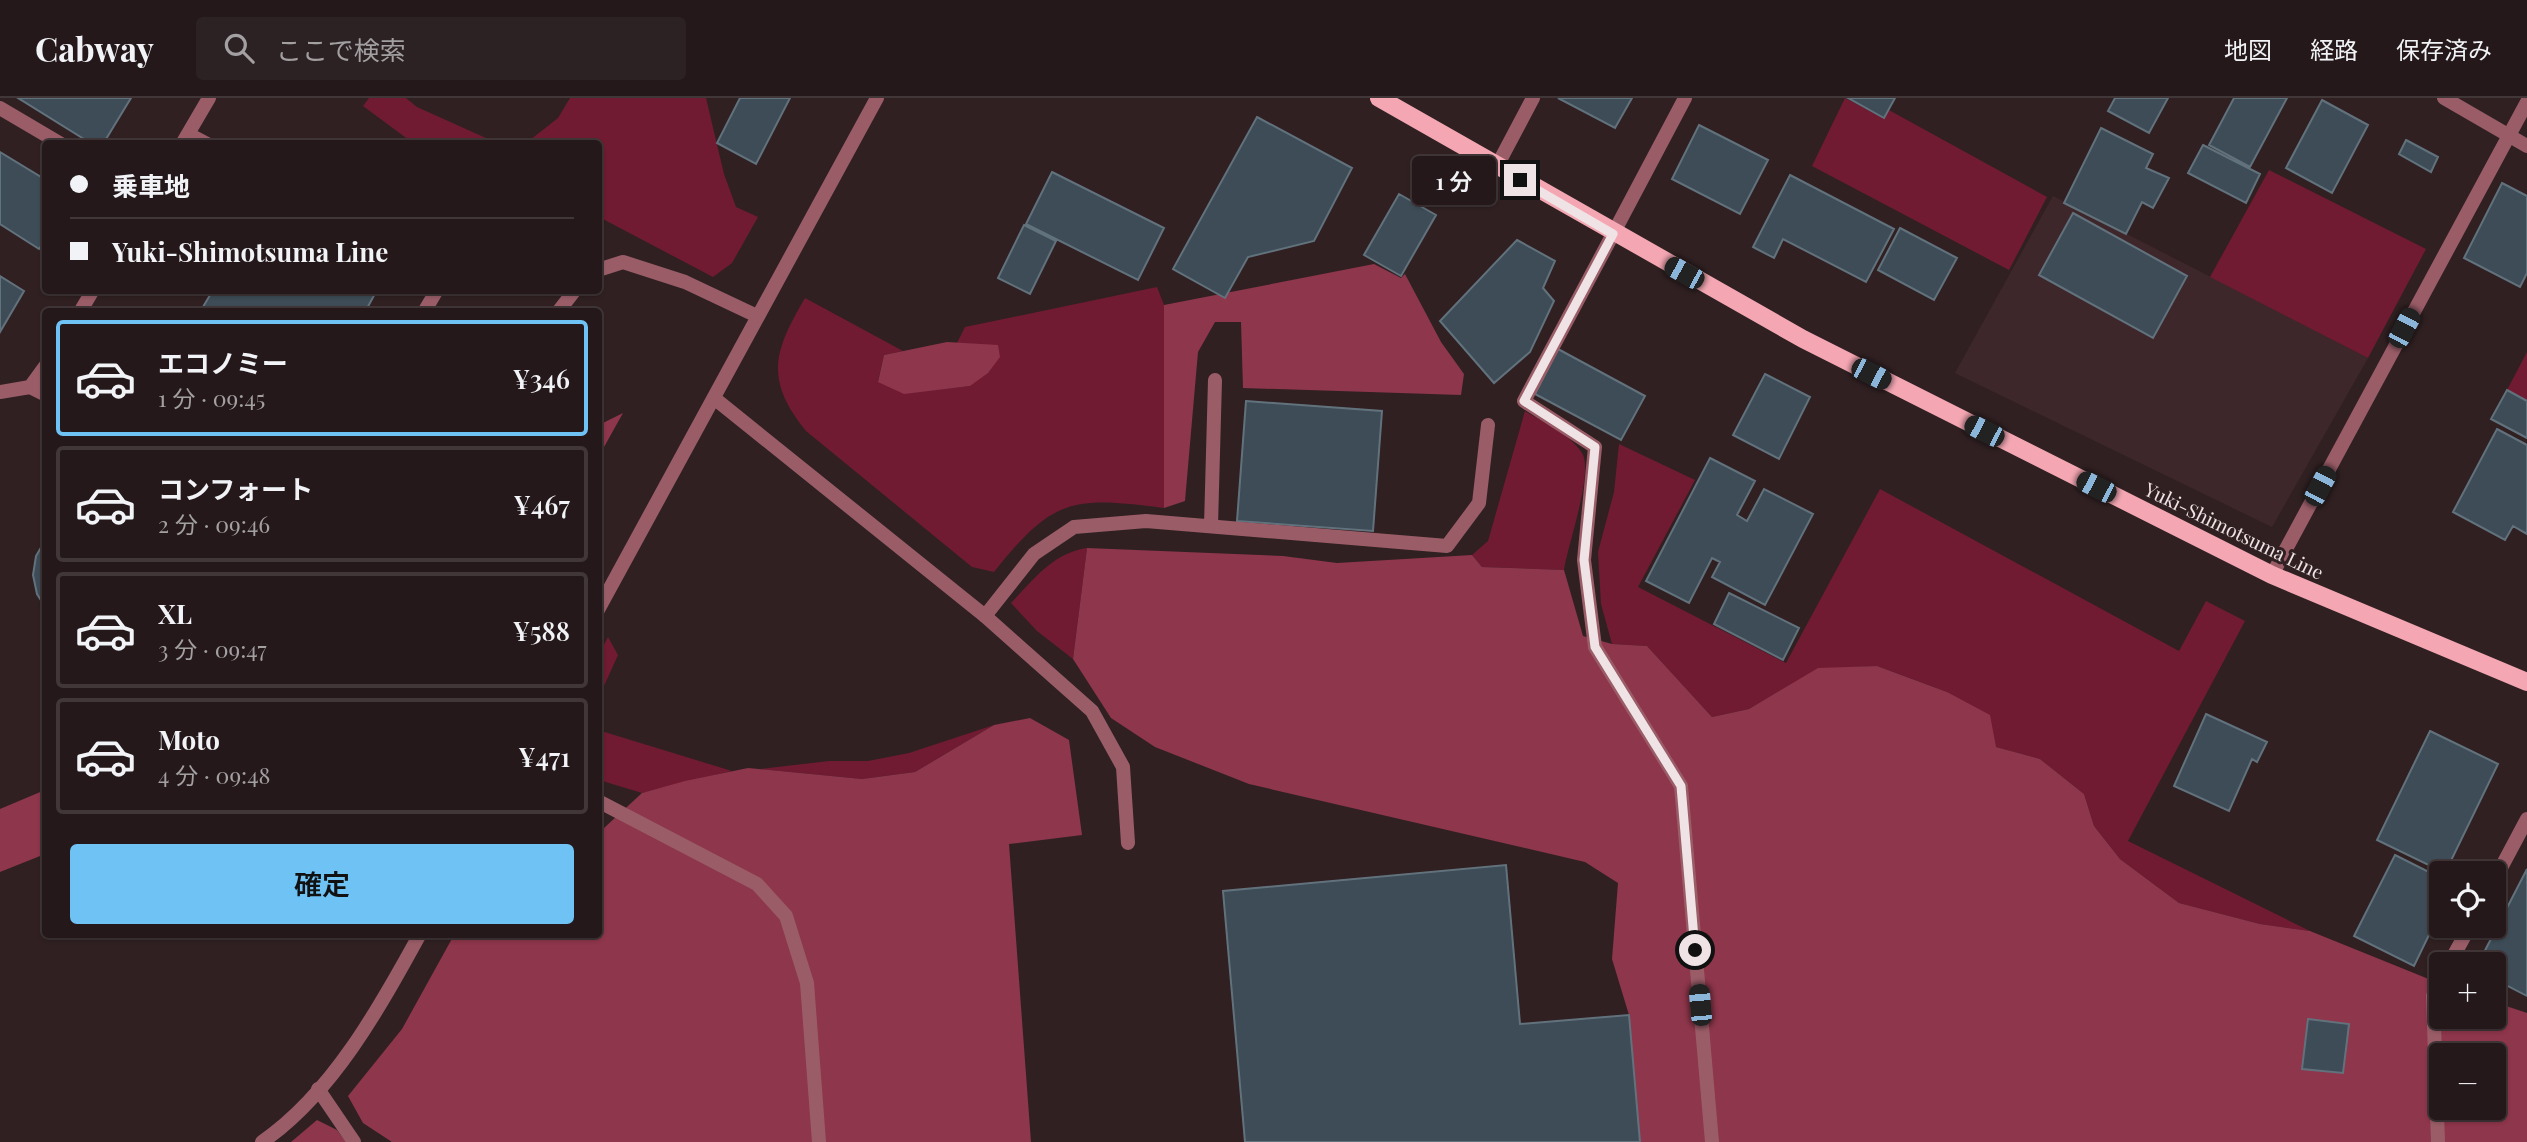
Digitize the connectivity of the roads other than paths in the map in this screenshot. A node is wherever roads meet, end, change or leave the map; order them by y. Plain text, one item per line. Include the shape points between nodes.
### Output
1 (209, 98) edge
2 (877, 98) edge
3 (1379, 98) edge
4 (1533, 98) edge
5 (1685, 98) edge
6 (2444, 98) edge
7 (2527, 102) edge
8 (0, 108) edge
9 (2508, 135) junction
10 (185, 139) edge
11 (54, 140) edge
12 (2527, 146) edge
13 (1497, 166) junction
14 (1613, 234) junction
15 (602, 269) edge
16 (572, 294) edge
17 (561, 308) edge
18 (757, 316) junction
19 (42, 370) edge
20 (1215, 380) dead end
21 (30, 387) junction
22 (0, 392) edge
23 (42, 393) edge
24 (714, 398) junction
25 (1488, 425) dead end
26 (1211, 526) junction
27 (2272, 575) junction
28 (602, 603) edge
29 (985, 616) junction
30 (2527, 682) edge
31 (602, 803) edge
32 (2527, 819) edge
33 (1128, 843) dead end
34 (2505, 861) edge
35 (418, 938) edge
36 (2433, 1029) edge
37 (318, 1089) junction
38 (262, 1142) edge
39 (354, 1142) edge
40 (820, 1142) edge
41 (1712, 1142) edge
42 (2438, 1142) edge

1 - 10 street
2 - 18 street
3 - 13 main road, Yuki-Shimotsuma Line
4 - 13 street
5 - 14 street
6 - 9 street
7 - 9 street
8 - 11 street
9 - 12 street
9 - 27 street
13 - 14 main road, Yuki-Shimotsuma Line
14 - 27 main road, Yuki-Shimotsuma Line via 1803,339
14 - 41 street via 1524,401 1595,447 1584,560 1595,647 1681,786
15 - 18 street via 623,262 685,282
16 - 17 street
18 - 24 street
19 - 21 street
20 - 26 street
21 - 22 street
21 - 23 street
24 - 28 street
24 - 29 street
25 - 26 street via 1479,503 1447,546
26 - 29 street via 1146,521 1074,527 1034,554
27 - 30 main road, Yuki-Shimotsuma Line
29 - 33 street via 1092,711 1123,766
31 - 40 street via 757,884 786,916 807,983
32 - 34 street
35 - 37 street via 355,1045
36 - 42 street
37 - 38 street
37 - 39 street

